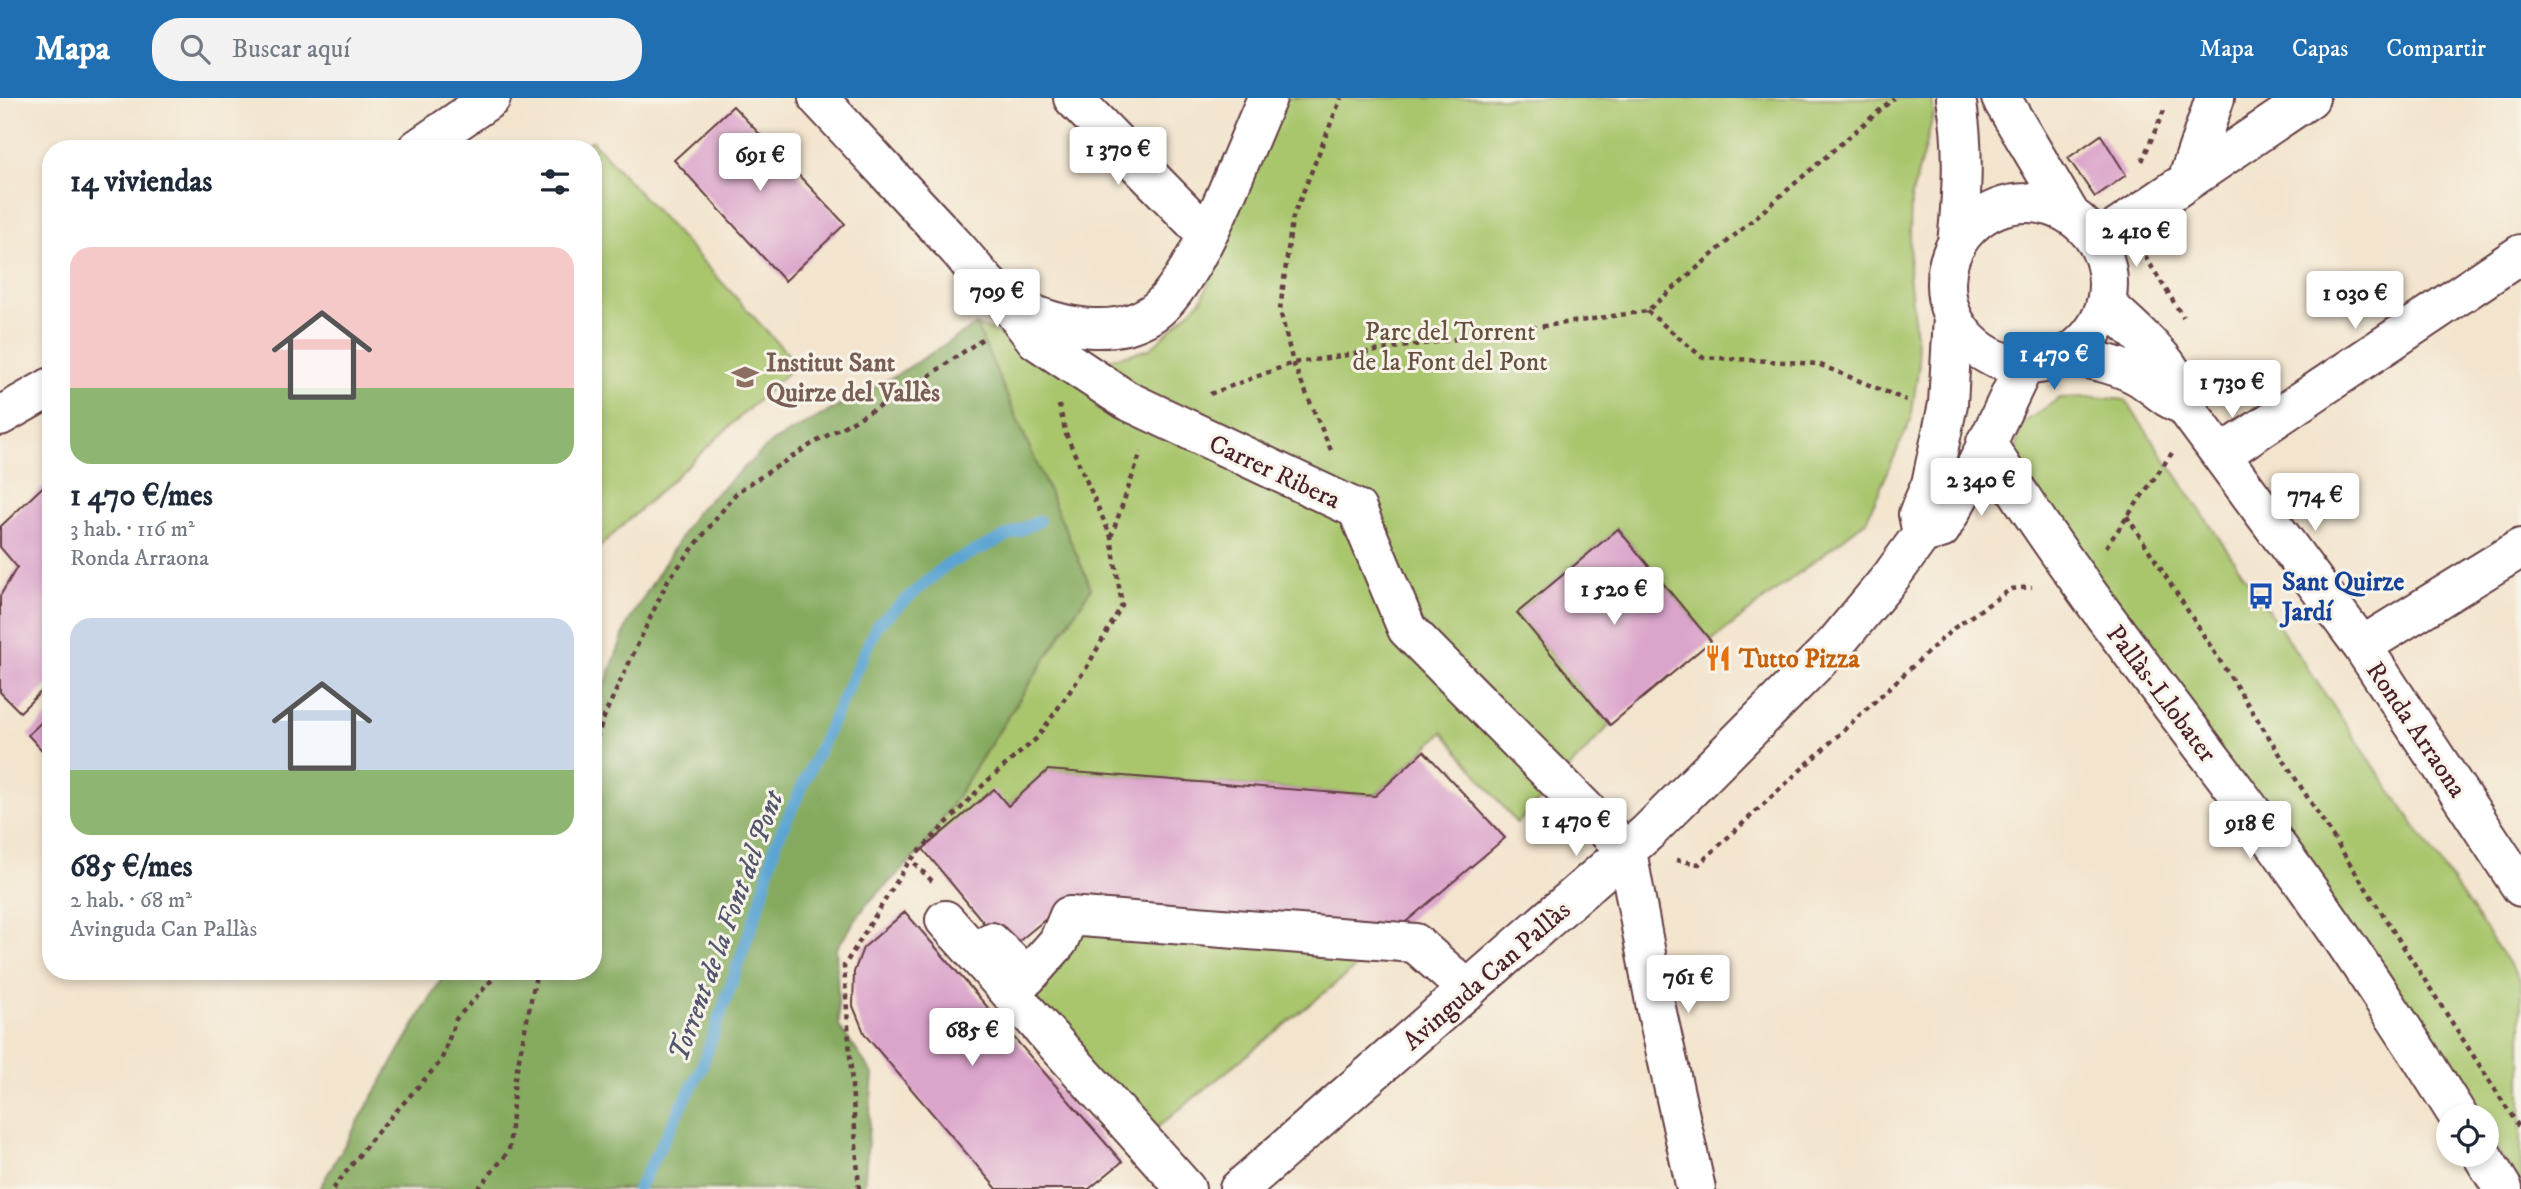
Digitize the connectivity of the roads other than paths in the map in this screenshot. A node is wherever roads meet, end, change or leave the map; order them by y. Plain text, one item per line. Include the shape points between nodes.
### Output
1 (491, 98) edge
2 (818, 98) edge
3 (1073, 98) edge
4 (1267, 98) edge
5 (1956, 98) edge
6 (2001, 98) edge
7 (2215, 98) edge
8 (2310, 98) edge
9 (430, 140) edge
10 (2187, 181) junction
11 (2084, 229) junction
12 (1206, 234) junction
13 (1957, 244) junction
14 (2521, 254) edge
15 (1005, 300) junction
16 (2106, 304) junction
17 (1953, 317) junction
18 (2068, 355) junction
19 (2024, 366) junction
20 (42, 392) edge
21 (2190, 413) junction
22 (0, 416) edge
23 (1986, 442) junction
24 (2221, 455) junction
25 (1922, 534) junction
26 (2521, 548) edge
27 (2362, 646) junction
28 (2509, 844) edge
29 (1627, 851) junction
30 (2521, 887) edge
31 (942, 904) road end
32 (992, 942) dead end
33 (1468, 990) junction
34 (2451, 1104) edge
35 (2489, 1167) edge
36 (1186, 1189) edge
37 (1239, 1189) edge
38 (1696, 1189) edge
39 (2503, 1189) edge

1 - 9 street
2 - 15 street, Carrer Ribera
3 - 12 street
4 - 12 street
5 - 13 street, Ronda Arraona via 1962,161
6 - 11 street
7 - 10 street
8 - 10 street
10 - 11 street
11 - 13 street, Ronda Arraona via 2036,203 1999,208 1968,228
11 - 16 street via 2108,284
12 - 15 street via 1164,303 1139,320 1110,328 1082,327 1049,320
13 - 17 street, Ronda Arraona via 1946,279
14 - 24 street
15 - 29 street, Carrer Ribera via 1036,340 1126,400 1357,509 1407,629
16 - 18 street via 2085,342
16 - 21 street, Ronda Arraona via 2183,387
17 - 19 street, Ronda Arraona via 1981,352
17 - 25 street via 1946,417 1931,484 1918,514
18 - 19 street, Ronda Arraona
18 - 21 street, Ronda Arraona via 2119,367
19 - 23 street, Avinguda Can Pallàs
20 - 22 street
21 - 24 street, Ronda Arraona
23 - 25 street, Avinguda Can Pallàs via 1941,529
23 - 34 street, Pallàs-Llobater via 2081,582 2304,885
24 - 27 street, Ronda Arraona
25 - 29 street, Avinguda Can Pallàs via 1836,643
26 - 27 street
27 - 28 street, Ronda Arraona
28 - 30 street, Ronda Arraona
29 - 33 street, Avinguda Can Pallàs
29 - 38 street
31 - 36 street
32 - 33 street via 1027,977 1058,942 1069,916 1415,943
33 - 37 street, Avinguda Can Pallàs
35 - 39 street

